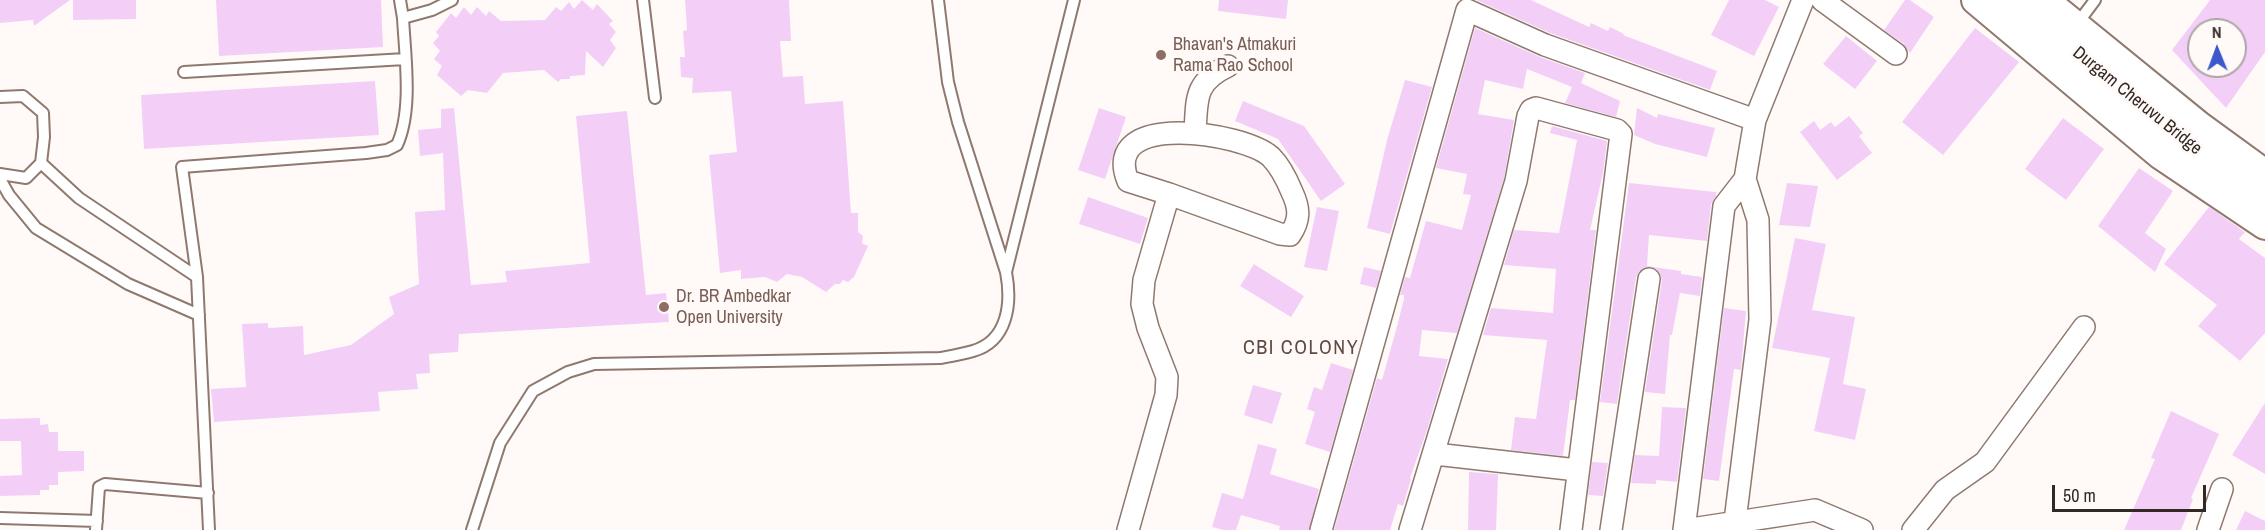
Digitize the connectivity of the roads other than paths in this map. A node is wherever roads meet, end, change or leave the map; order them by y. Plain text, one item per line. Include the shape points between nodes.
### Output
1 (400, 0) edge
2 (452, 0) edge
3 (642, 0) edge
4 (938, 0) edge
5 (1074, 0) edge
6 (1803, 0) edge
7 (1822, 0) edge
8 (1976, 0) edge
9 (2010, 0) edge
10 (2044, 0) edge
11 (2080, 5) edge
12 (403, 18) junction
13 (1896, 54) dead end
14 (405, 59) junction
15 (1228, 66) dead end
16 (184, 72) dead end
17 (0, 98) edge
18 (655, 98) dead end
19 (1755, 120) junction
20 (1195, 133) junction
21 (2265, 156) edge
22 (41, 162) junction
23 (0, 174) edge
24 (2265, 174) edge
25 (0, 179) edge
26 (1745, 179) junction
27 (1169, 194) junction
28 (2265, 200) edge
29 (2265, 225) edge
30 (1006, 272) junction
31 (197, 277) junction
32 (1648, 279) dead end
33 (199, 315) junction
34 (2084, 327) dead end
35 (1435, 454) junction
36 (1577, 470) junction
37 (2222, 489) dead end
38 (207, 493) junction
39 (0, 518) edge
40 (1735, 521) junction
41 (1769, 523) edge
42 (96, 526) edge
43 (209, 530) edge
44 (472, 530) edge
45 (1128, 530) edge
46 (1321, 530) edge
47 (1410, 530) edge
48 (1571, 530) edge
49 (1611, 530) edge
50 (1684, 530) edge
51 (1862, 530) edge
52 (1913, 530) edge
53 (2208, 530) edge

1 - 12 lane
2 - 12 lane
3 - 18 lane
4 - 30 lane via 950,92
5 - 30 lane
6 - 19 street
7 - 13 street
8 - 29 main road via 2161,155
9 - 28 main road, Durgam Cheruvu Bridge
10 - 24 main road, Durgam Cheruvu Bridge via 2199,126
11 - 21 main road via 2197,108
12 - 14 lane
14 - 16 lane
14 - 31 lane via 404,130 397,145 387,150 182,167
15 - 20 street via 1213,73 1202,85
17 - 22 lane via 23,96 43,113
19 - 26 street
19 - 46 street via 1545,45 1467,9
20 - 27 street via 1144,136 1127,151 1123,168 1128,181
20 - 27 street via 1252,146 1270,157 1287,179 1297,203 1298,224 1290,235 1280,234
22 - 23 lane via 26,178
22 - 31 lane via 79,198
25 - 33 lane via 36,228 128,284
26 - 40 street via 1758,220 1760,320
26 - 50 street via 1724,206
27 - 45 street via 1144,280 1142,304 1167,377 1166,395
30 - 44 lane via 1010,289 1006,318 994,341 975,351 940,358 594,364 568,372 533,391 500,443
31 - 33 lane
32 - 49 street
33 - 38 lane
34 - 52 street via 1985,462 1945,490
35 - 36 street
35 - 36 street via 1516,181 1528,116 1536,108 1621,134
35 - 47 street
36 - 48 street
37 - 53 street
38 - 42 lane via 105,484 99,487
38 - 43 lane
39 - 42 lane
40 - 41 street
40 - 50 street
41 - 51 street via 1815,510

